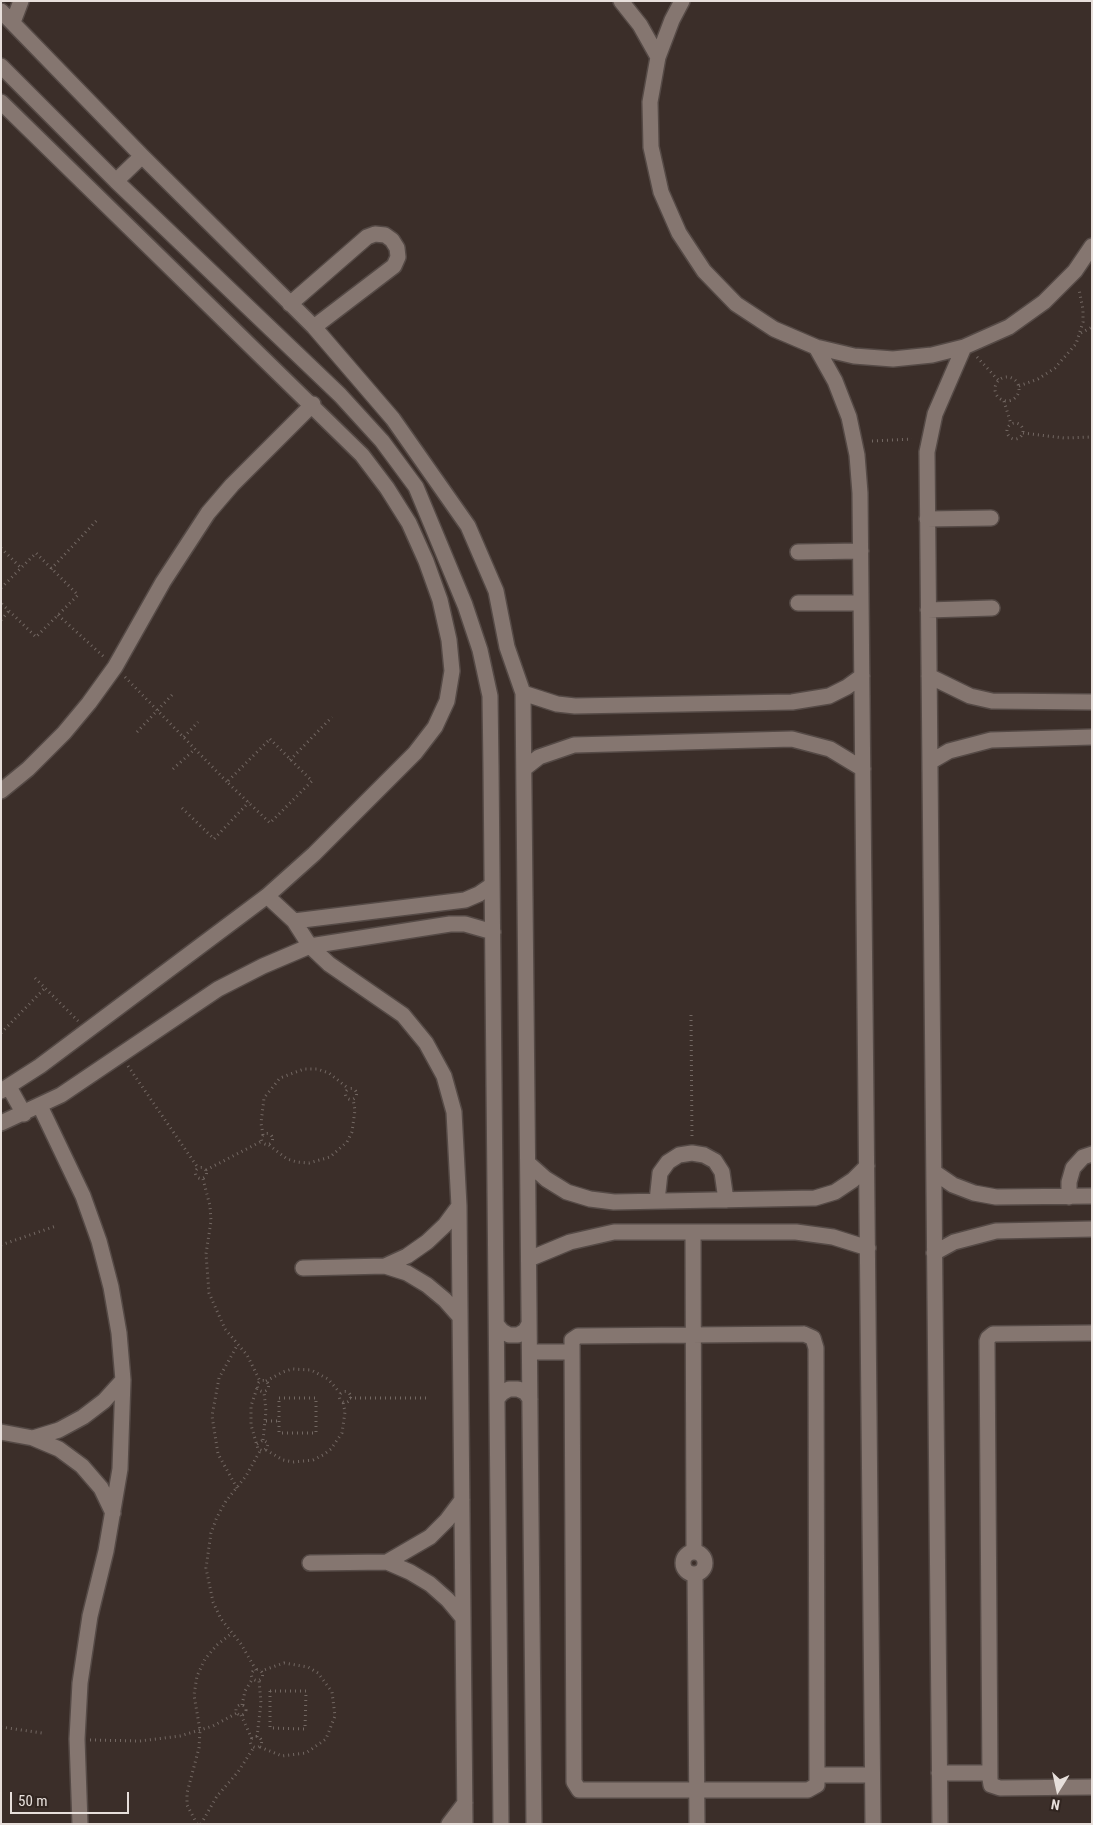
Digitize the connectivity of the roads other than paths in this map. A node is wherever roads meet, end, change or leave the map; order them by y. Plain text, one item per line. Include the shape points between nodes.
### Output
1 (21, 1) edge
2 (621, 1) edge
3 (682, 1) edge
4 (1, 11) edge
5 (13, 22) junction
6 (658, 57) junction
7 (1, 66) edge
8 (1, 102) edge
9 (142, 156) junction
10 (116, 181) junction
11 (1092, 246) edge
12 (290, 304) junction
13 (314, 327) junction
14 (965, 346) junction
15 (816, 347) junction
16 (313, 404) junction
17 (991, 518) dead end
18 (928, 519) junction
19 (798, 552) dead end
20 (861, 552) junction
21 (861, 602) junction
22 (798, 604) dead end
23 (992, 608) dead end
24 (928, 610) junction
25 (862, 676) junction
26 (929, 676) junction
27 (524, 693) junction
28 (1092, 702) edge
29 (1092, 738) edge
30 (930, 762) junction
31 (524, 768) junction
32 (863, 769) junction
33 (1, 791) edge
34 (492, 885) junction
35 (267, 896) junction
36 (294, 921) junction
37 (493, 932) junction
38 (310, 946) junction
39 (5, 1089) edge
40 (40, 1106) junction
41 (24, 1114) junction
42 (1, 1123) edge
43 (1092, 1154) edge
44 (528, 1163) junction
45 (867, 1166) junction
46 (934, 1172) junction
47 (1069, 1196) junction
48 (1092, 1196) edge
49 (726, 1200) junction
50 (657, 1201) junction
51 (459, 1206) junction
52 (1092, 1229) edge
53 (693, 1232) junction
54 (868, 1248) junction
55 (934, 1253) junction
56 (529, 1259) junction
57 (386, 1266) junction
58 (303, 1268) dead end
59 (460, 1317) junction
60 (530, 1324) junction
61 (497, 1325) junction
62 (1092, 1333) edge
63 (693, 1335) junction
64 (530, 1352) junction
65 (572, 1352) junction
66 (123, 1380) junction
67 (497, 1399) junction
68 (530, 1399) junction
69 (1, 1432) edge
70 (33, 1438) junction
71 (462, 1500) junction
72 (113, 1514) junction
73 (388, 1562) junction
74 (310, 1563) dead end
75 (463, 1618) junction
76 (939, 1773) junction
77 (990, 1773) junction
78 (819, 1775) junction
79 (872, 1775) junction
80 (1092, 1787) edge
81 (697, 1790) junction
82 (465, 1803) junction
83 (80, 1824) edge
84 (449, 1824) edge
85 (465, 1824) edge
86 (501, 1824) edge
87 (534, 1824) edge
88 (697, 1824) edge
89 (873, 1824) edge
90 (940, 1824) edge

1 - 5 street
2 - 6 street via 640,25
3 - 6 street
4 - 5 street
5 - 9 street
6 - 15 street via 650,102 651,147 661,192 679,234 704,271 736,304 774,329
7 - 10 street
8 - 16 street
9 - 10 street
9 - 12 street
10 - 34 street via 340,395 382,441 416,487 465,605 480,650 490,696
11 - 14 street via 1075,271 1044,302 1009,327
12 - 13 street
12 - 13 street via 367,237 385,235 392,240 398,257 394,266
13 - 27 street via 393,419 468,526 496,591 507,647
14 - 15 street via 932,355 893,359 854,356
14 - 18 street via 934,414 927,452
15 - 20 street via 835,381 849,417 857,455
16 - 33 street via 232,484 208,513 167,575 115,667 64,733
16 - 35 street via 362,455 409,523 440,600 452,671 447,701 434,727 415,753
17 - 18 street
18 - 24 street
19 - 20 street
20 - 21 street
21 - 22 street
21 - 25 street
23 - 24 street
24 - 26 street
25 - 27 street via 829,696 792,702 575,706 540,700
25 - 32 street
26 - 28 street via 970,696 992,701
26 - 30 street
27 - 31 street
29 - 30 street via 991,740 949,751
30 - 46 street
31 - 32 street via 539,757 574,745 792,739 830,749
31 - 44 street
32 - 45 street
34 - 36 street via 465,900
34 - 37 street
35 - 36 street
35 - 39 street
36 - 38 street
37 - 38 street via 465,924 450,924
37 - 61 street
38 - 40 street via 218,989
38 - 51 street via 329,964 403,1015 426,1044 444,1076 454,1112
39 - 41 street
40 - 41 street
40 - 66 street via 83,1196 98,1241 111,1287
41 - 42 street
43 - 47 street via 1083,1157 1073,1168
44 - 50 street via 567,1192 590,1199
44 - 56 street
45 - 49 street via 835,1192 816,1198
45 - 54 street
46 - 47 street via 953,1185 996,1197
46 - 55 street
47 - 48 street
49 - 50 street
49 - 50 street via 722,1172 709,1158 692,1153 679,1155 668,1162 660,1173
51 - 57 street via 427,1242
51 - 59 street
52 - 55 street via 996,1231 954,1242
53 - 54 street via 814,1234
53 - 56 street via 610,1233 570,1242
53 - 63 street
54 - 79 street
55 - 76 street
56 - 60 street
57 - 58 street
57 - 59 street via 427,1285
59 - 71 street
60 - 61 street via 518,1335 502,1332
60 - 64 street
61 - 67 street
62 - 77 street via 994,1334 988,1338
63 - 65 street via 578,1336 572,1340
63 - 78 street via 804,1334 816,1343
63 - 81 street via 694,1552 684,1558 683,1564 685,1570 696,1574
64 - 65 street
64 - 68 street
65 - 81 street via 574,1782 576,1787 585,1791
66 - 70 street via 83,1418
66 - 72 street via 120,1469
67 - 68 street via 509,1389 518,1389
67 - 86 street
68 - 87 street
69 - 70 street
70 - 72 street via 59,1449 82,1466 100,1488
71 - 73 street via 430,1537
71 - 75 street
72 - 83 street via 90,1616 80,1682 77,1739
73 - 74 street
73 - 75 street via 430,1584
75 - 82 street
76 - 77 street
76 - 90 street
77 - 80 street via 991,1785 995,1788
78 - 79 street
78 - 81 street via 817,1785 808,1790
79 - 89 street
81 - 88 street
82 - 84 street
82 - 85 street

